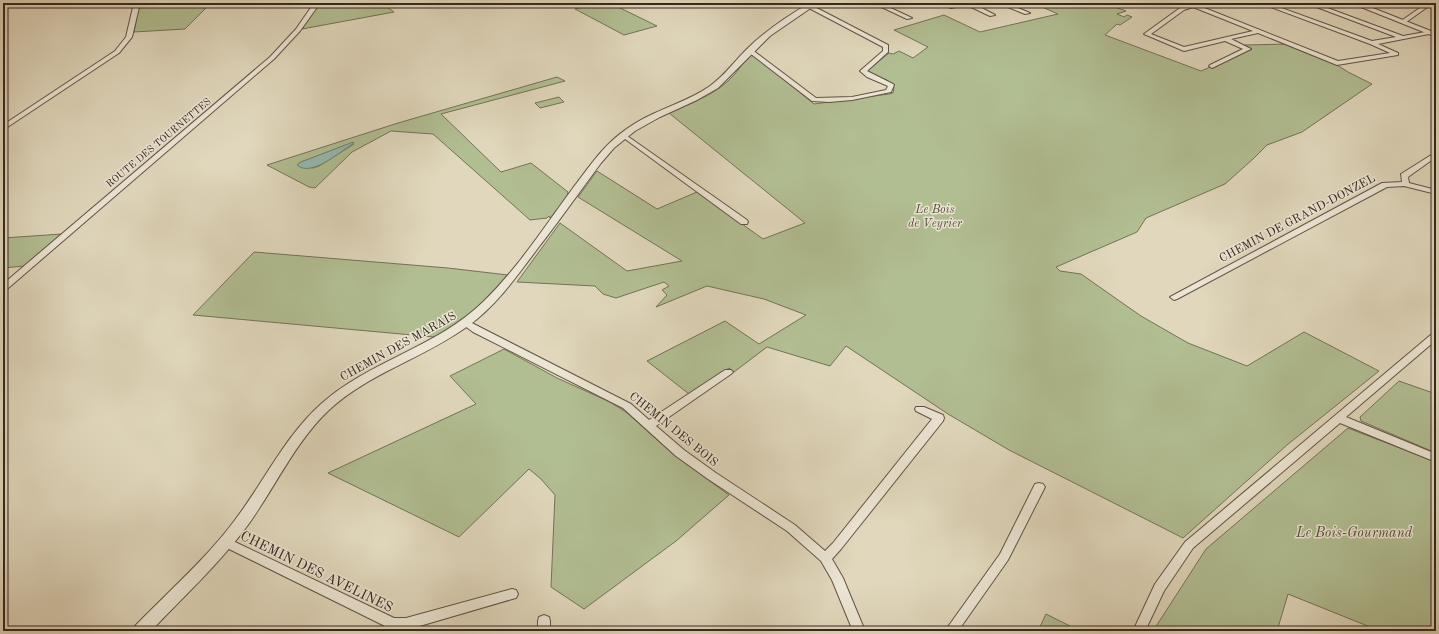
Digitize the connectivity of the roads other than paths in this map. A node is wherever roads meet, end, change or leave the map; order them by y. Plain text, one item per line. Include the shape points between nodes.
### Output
1 (137, 3) edge
2 (317, 3) edge
3 (876, 3) edge
4 (943, 3) edge
5 (978, 3) edge
6 (1001, 3) edge
7 (1200, 3) edge
8 (1263, 3) edge
9 (1309, 3) edge
10 (1354, 3) edge
11 (1430, 3) edge
12 (812, 5) edge
13 (1193, 5) junction
14 (953, 7) dead end
15 (1027, 13) dead end
16 (992, 15) dead end
17 (909, 18) dead end
18 (1403, 22) junction
19 (1260, 31) junction
20 (1433, 34) edge
21 (1403, 38) junction
22 (1226, 39) junction
23 (1372, 43) junction
24 (749, 50) junction
25 (1212, 66) dead end
26 (3, 128) edge
27 (623, 135) junction
28 (1436, 154) edge
29 (1406, 184) junction
30 (1436, 192) edge
31 (744, 222) dead end
32 (3, 288) edge
33 (1174, 297) dead end
34 (466, 323) junction
35 (1436, 335) edge
36 (728, 372) dead end
37 (920, 409) dead end
38 (1338, 418) junction
39 (649, 425) junction
40 (1436, 458) edge
41 (1039, 487) dead end
42 (225, 544) junction
43 (825, 558) junction
44 (512, 594) dead end
45 (141, 631) edge
46 (859, 631) edge
47 (951, 631) edge
48 (1139, 631) edge

1 - 26 street via 129,38 117,52
2 - 32 street, ROUTE DES TOURNETTES via 298,30 263,66
3 - 17 street
4 - 14 street
5 - 16 street via 973,6
6 - 15 street
7 - 13 street
8 - 23 street
9 - 21 street
10 - 18 street
11 - 18 street
12 - 24 street, CHEMIN DES MARAIS via 776,27
12 - 24 street via 884,44 890,50 863,71 891,85 889,91 821,101 811,99
13 - 19 street
13 - 22 street via 1182,9 1146,34 1184,49
18 - 20 street
19 - 22 street
19 - 23 street via 1337,63 1396,54
20 - 21 street
21 - 23 street
22 - 25 street via 1248,49
24 - 27 street, CHEMIN DES MARAIS via 728,76 713,88
27 - 31 street
27 - 34 street, CHEMIN DES MARAIS via 598,161 506,285
28 - 29 street via 1404,176
29 - 30 street, CHEMIN DE GRAND-DONZEL
29 - 33 street, CHEMIN DE GRAND-DONZEL via 1385,185
34 - 39 street, CHEMIN DES BOIS via 627,406
34 - 42 street, CHEMIN DES MARAIS via 358,382 325,407 300,435 252,510
35 - 38 street
36 - 39 street
37 - 43 street via 939,418
38 - 40 street
38 - 48 street via 1189,545 1159,588
39 - 43 street, CHEMIN DES BOIS via 680,453 791,528
41 - 47 street via 1004,557
42 - 44 street, CHEMIN DES AVELINES via 393,624 406,624
42 - 45 street, CHEMIN DES MARAIS
43 - 46 street, CHEMIN DES BOIS via 837,578

